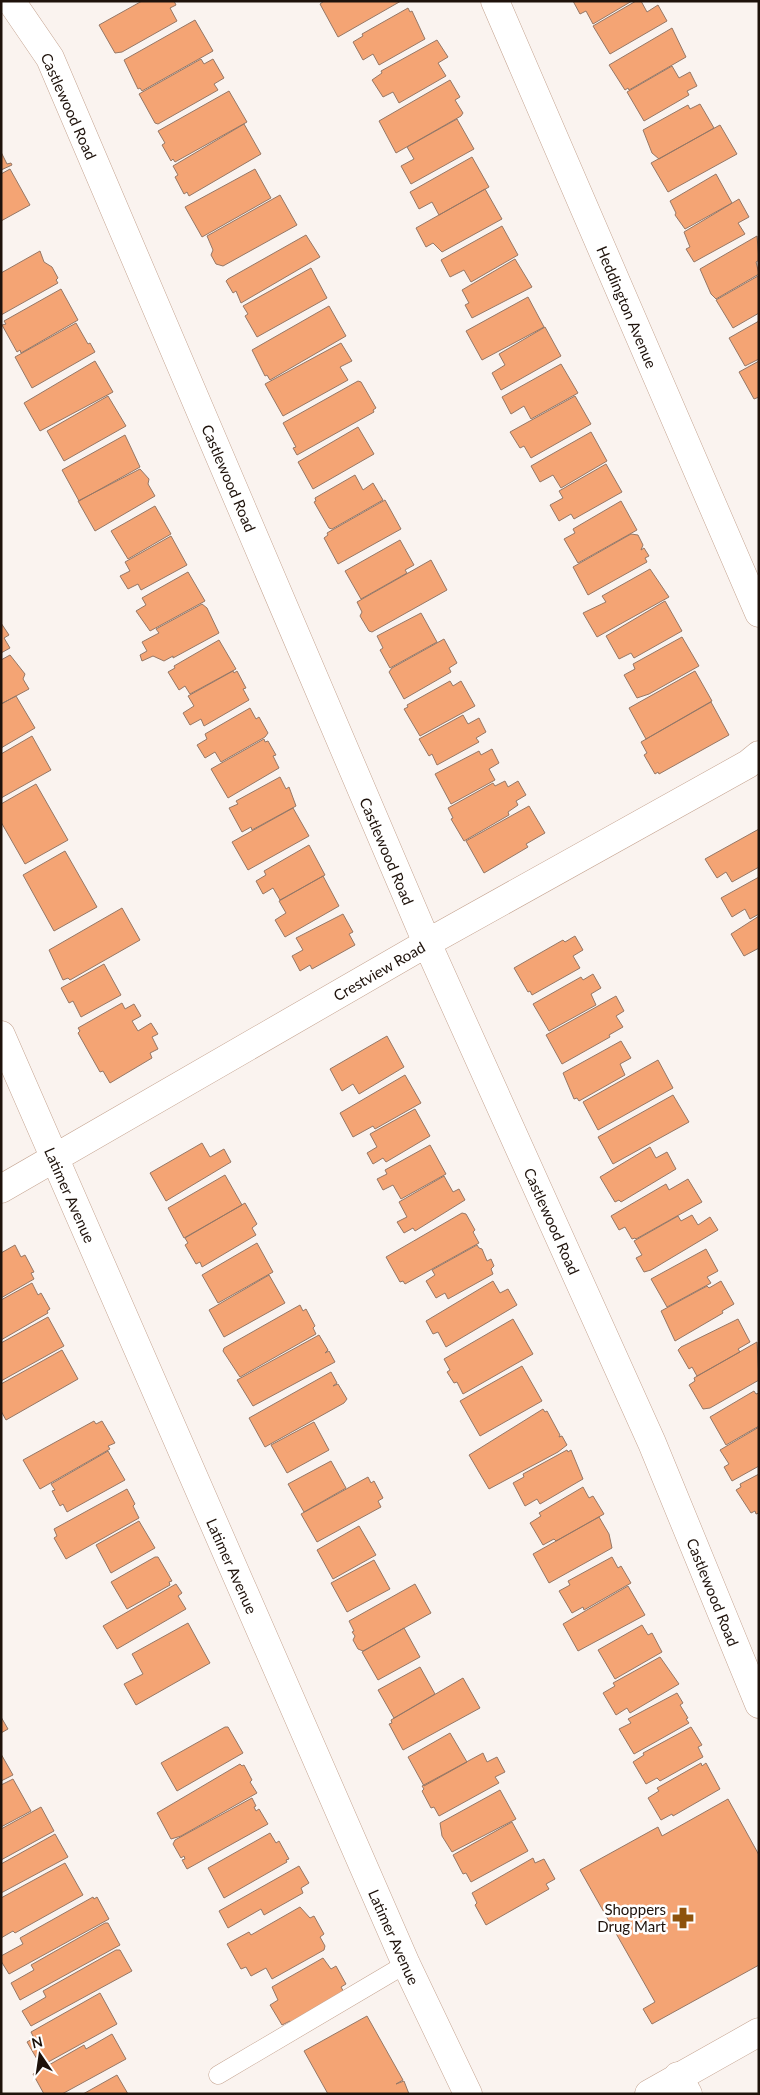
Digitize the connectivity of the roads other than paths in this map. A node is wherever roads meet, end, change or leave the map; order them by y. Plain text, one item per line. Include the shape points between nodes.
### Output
1 (11, 1) edge
2 (495, 1) edge
3 (759, 613) edge
4 (759, 754) edge
5 (427, 943) junction
6 (1, 1035) edge
7 (54, 1158) junction
8 (1, 1189) edge
9 (759, 1704) edge
10 (406, 1964) junction
11 (759, 2032) edge
12 (218, 2075) dead end
13 (683, 2085) edge
14 (468, 2094) edge
15 (649, 2094) edge

1 - 5 street, Castlewood Road via 50,58
2 - 3 street, Heddington Avenue
4 - 5 street, Crestview Road via 739,769
5 - 7 street, Crestview Road
5 - 9 street, Castlewood Road via 652,1443
6 - 7 street, Latimer Avenue
7 - 8 street, Crestview Road
7 - 10 street, Latimer Avenue
10 - 12 lane
10 - 14 street, Latimer Avenue
11 - 13 street
13 - 15 street

